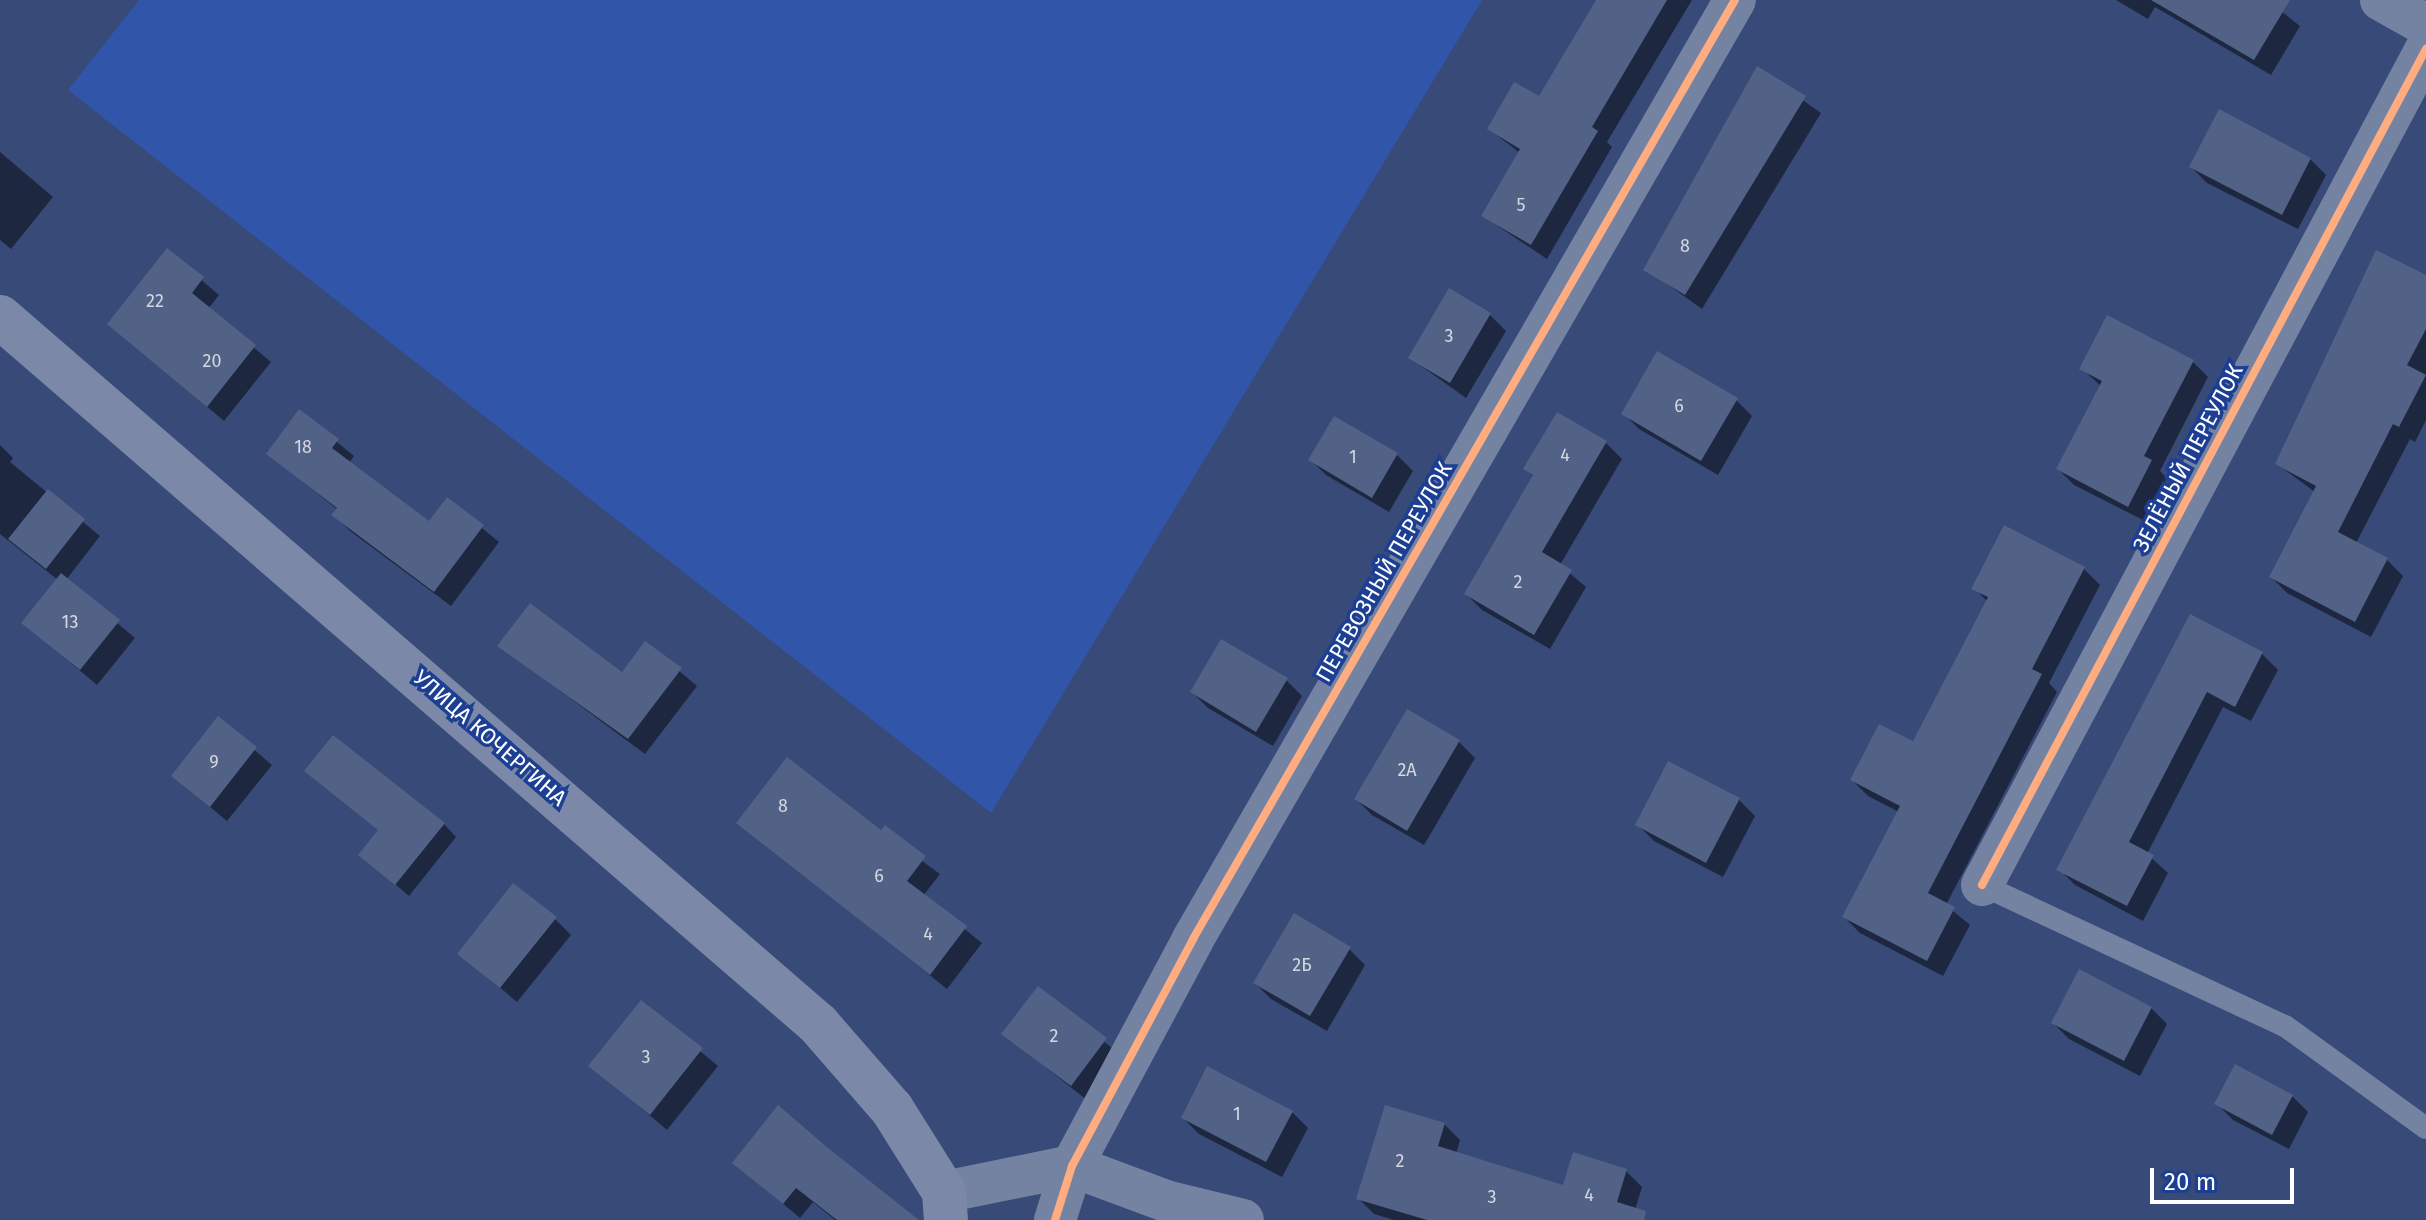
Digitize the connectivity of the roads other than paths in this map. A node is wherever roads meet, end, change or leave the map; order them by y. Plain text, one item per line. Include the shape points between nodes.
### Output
1 (1735, 0) edge
2 (2381, 0) edge
3 (2426, 25) edge
4 (2426, 49) edge
5 (0, 317) edge
6 (1982, 885) joint
7 (2426, 1128) edge
8 (1072, 1166) junction
9 (945, 1206) edge
10 (1055, 1220) edge
11 (1243, 1220) edge

1 - 8 street, ПЕРЕВОЗНЫЙ ПЕРЕУЛОК via 1193,939
2 - 3 street
4 - 6 street, ЗЕЛЁНЫЙ ПЕРЕУЛОК
5 - 9 main road, УЛИЦА КОЧЕРГИНА via 818,1024 892,1109
6 - 7 lane via 2285,1026
8 - 9 street
8 - 10 street, ПЕРЕВОЗНЫЙ ПЕРЕУЛОК
8 - 11 street via 1169,1202

